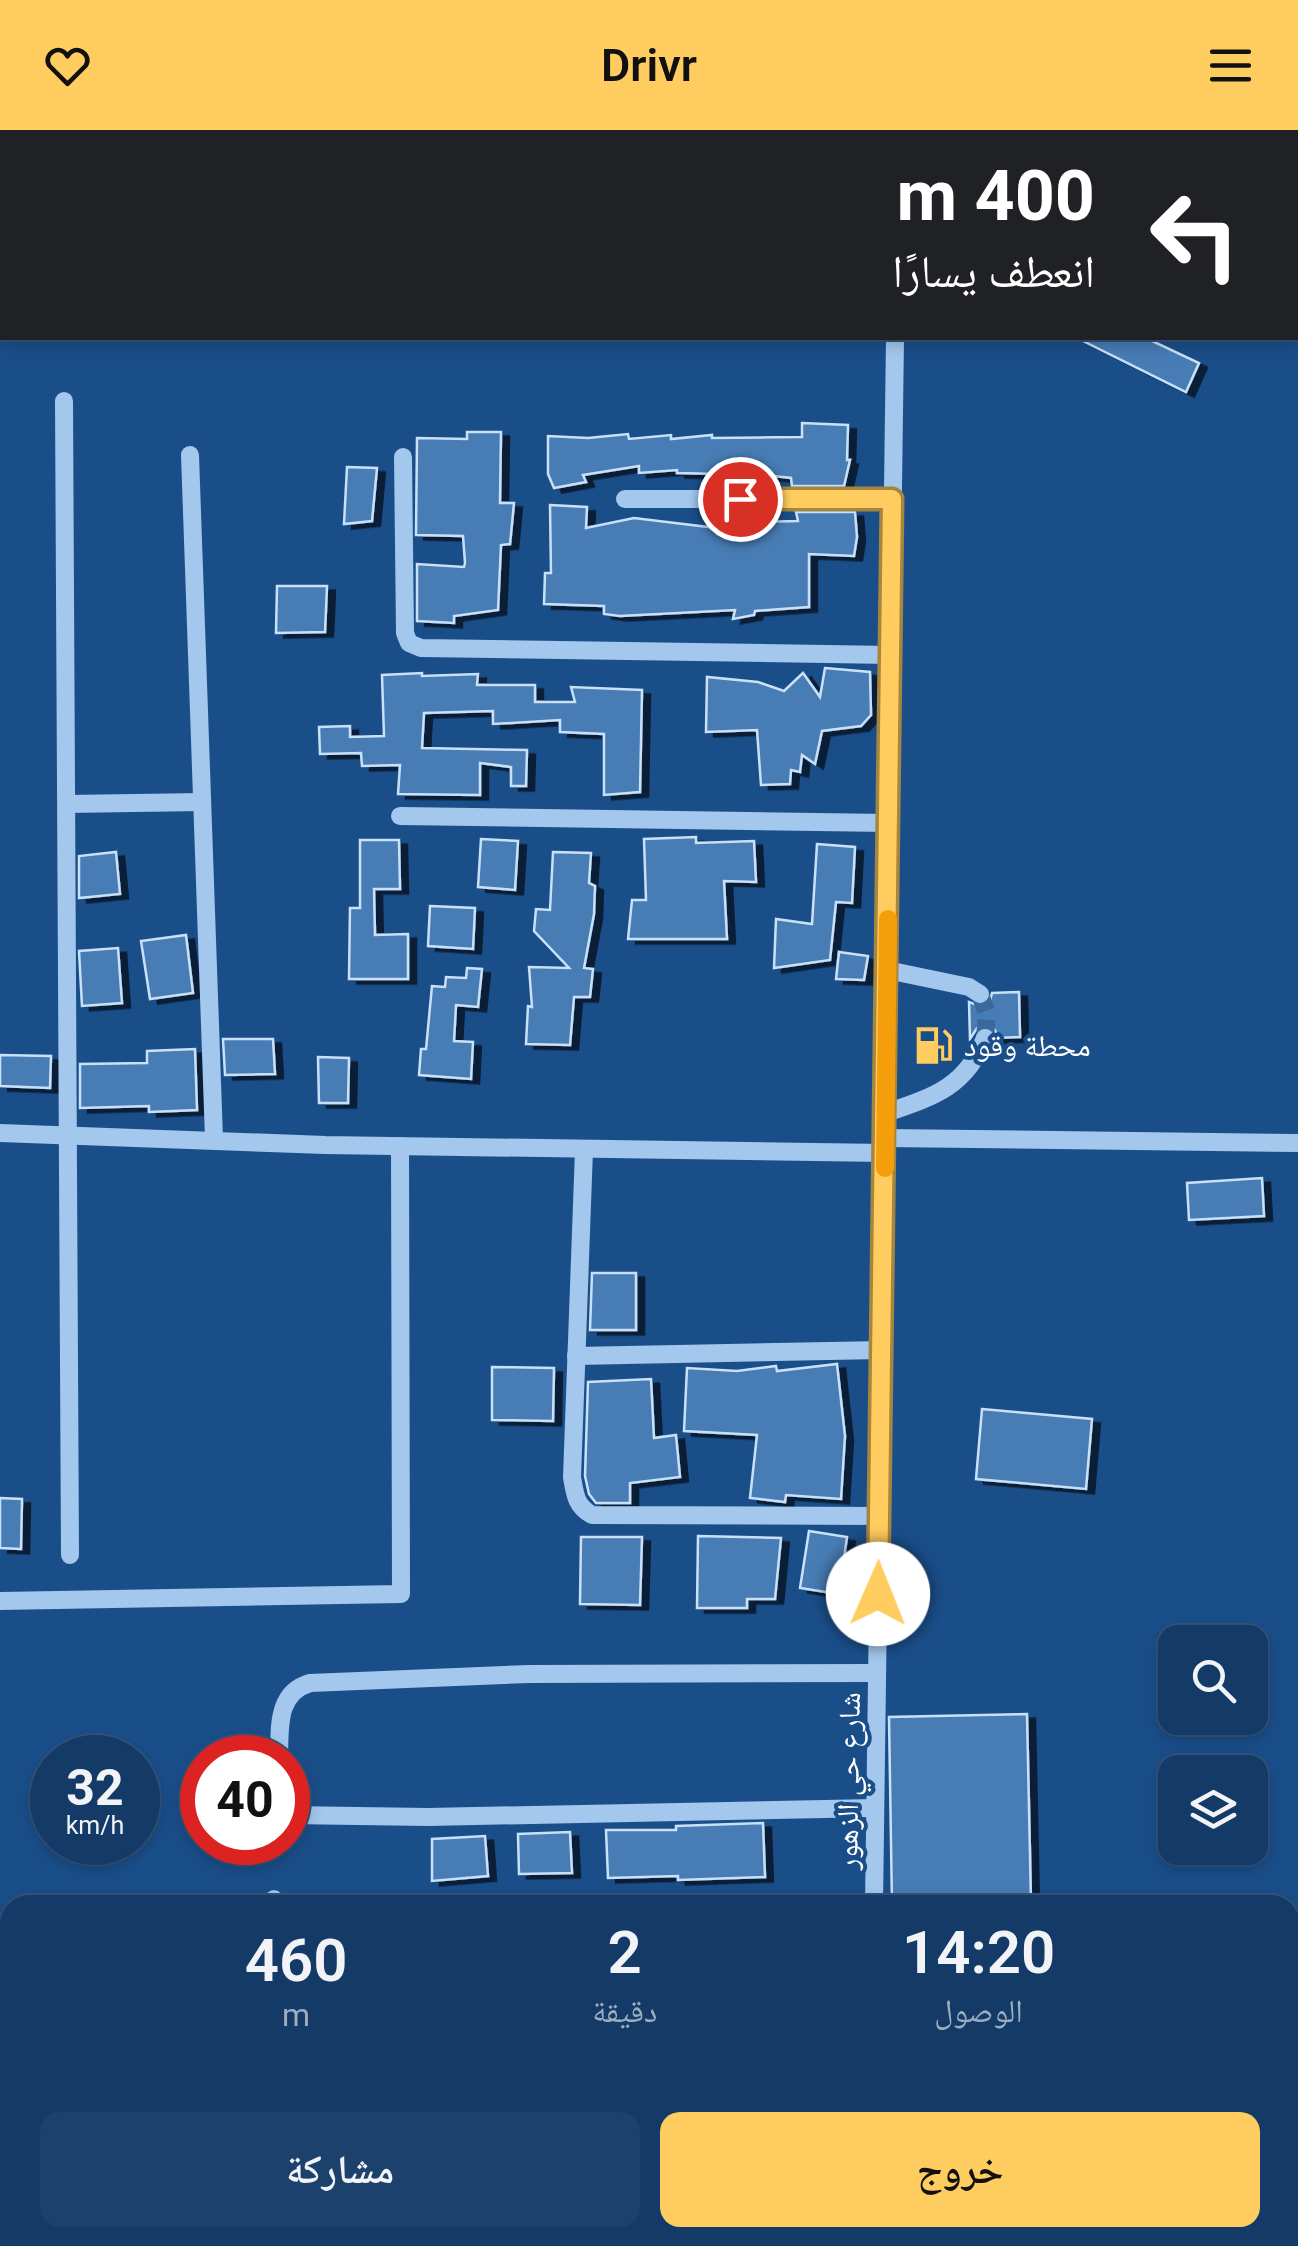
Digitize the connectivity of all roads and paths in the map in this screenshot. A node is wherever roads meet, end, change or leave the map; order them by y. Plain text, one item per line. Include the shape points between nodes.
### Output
1 (894, 340) edge
2 (64, 400) dead end
3 (190, 455) dead end
4 (403, 457) dead end
5 (626, 499) dead end
6 (892, 499) junction
7 (891, 655) junction
8 (202, 802) junction
9 (67, 804) junction
10 (400, 816) dead end
11 (889, 823) junction
12 (887, 970) junction
13 (980, 994) dead end
14 (985, 1038) tunnel mouth
15 (886, 1113) junction
16 (0, 1132) edge
17 (66, 1134) junction
18 (214, 1139) junction
19 (1298, 1143) edge
20 (400, 1146) junction
21 (885, 1146) junction
22 (584, 1150) junction
23 (882, 1350) junction
24 (576, 1356) junction
25 (880, 1516) junction
26 (70, 1555) dead end
27 (0, 1601) edge
28 (877, 1673) junction
29 (280, 1735) edge
30 (875, 1808) junction
31 (310, 1815) edge
32 (874, 1895) edge

1 - 6 street, شارع حي الزهور
2 - 9 street
3 - 8 street
4 - 7 street via 404,633 421,648
5 - 6 street
6 - 7 street, شارع حي الزهور
7 - 11 street, شارع حي الزهور
8 - 9 street
8 - 18 street
9 - 17 street
10 - 11 street
11 - 12 street, شارع حي الزهور
12 - 13 street
12 - 15 street, شارع حي الزهور
14 - 15 street via 964,1076 928,1099
15 - 21 street, شارع حي الزهور
16 - 17 street
17 - 18 street
17 - 26 street
18 - 20 street
19 - 21 street
20 - 22 street
20 - 27 street via 401,1594
21 - 22 street
21 - 23 street, شارع حي الزهور
22 - 24 street
23 - 24 street
23 - 25 street, شارع حي الزهور
24 - 25 street via 572,1477 576,1499 592,1515
25 - 28 street, شارع حي الزهور
28 - 29 street via 529,1674 310,1684 287,1696
28 - 30 street, شارع حي الزهور
30 - 31 street
30 - 32 street, شارع حي الزهور

